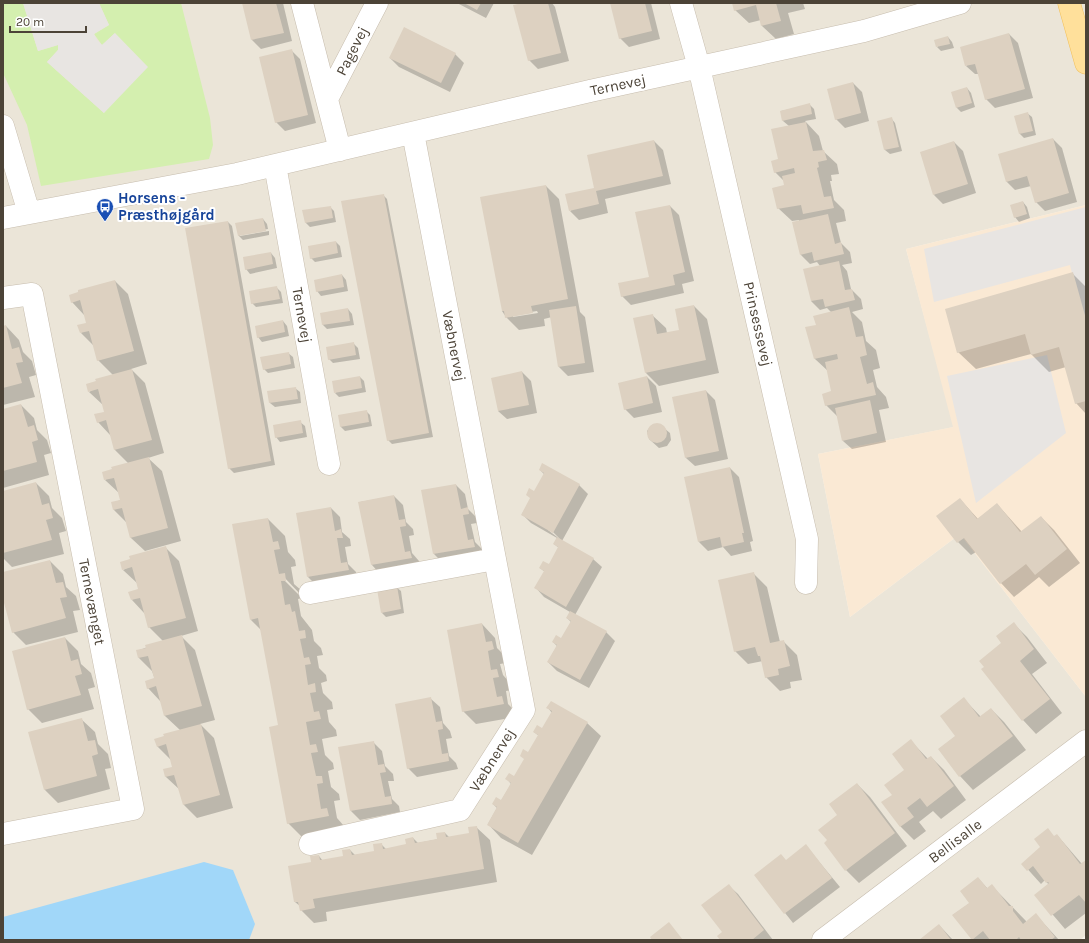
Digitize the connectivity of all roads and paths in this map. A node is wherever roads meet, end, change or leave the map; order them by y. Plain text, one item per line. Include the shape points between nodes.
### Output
1 (302, 3) edge
2 (376, 3) edge
3 (681, 3) edge
4 (960, 3) edge
5 (1069, 3) edge
6 (1086, 64) edge
7 (699, 67) junction
8 (327, 99) junction
9 (3, 126) edge
10 (413, 133) junction
11 (340, 150) junction
12 (275, 165) junction
13 (29, 213) junction
14 (3, 218) edge
15 (3, 298) edge
16 (328, 464) dead end
17 (495, 559) junction
18 (806, 583) dead end
19 (310, 593) dead end
20 (1086, 741) edge
21 (3, 834) edge
22 (310, 844) dead end
23 (823, 940) edge

1 - 8 street, Pagevej
2 - 8 street, Pagevej
3 - 7 street
4 - 7 street, Ternevej via 864,31
5 - 6 main road
7 - 10 street, Ternevej
7 - 18 street, Prinsessevej via 807,539
8 - 11 street, Pagevej
9 - 13 street
10 - 11 street, Ternevej
10 - 17 street, Væbnervej
11 - 12 street, Ternevej
12 - 13 street, Ternevej
12 - 16 street, Ternevej
13 - 14 street, Ternevej
15 - 21 street, Ternevænget via 32,294 133,809
17 - 19 street
17 - 22 street, Væbnervej via 524,710 460,810
20 - 23 street, Bellisalle

